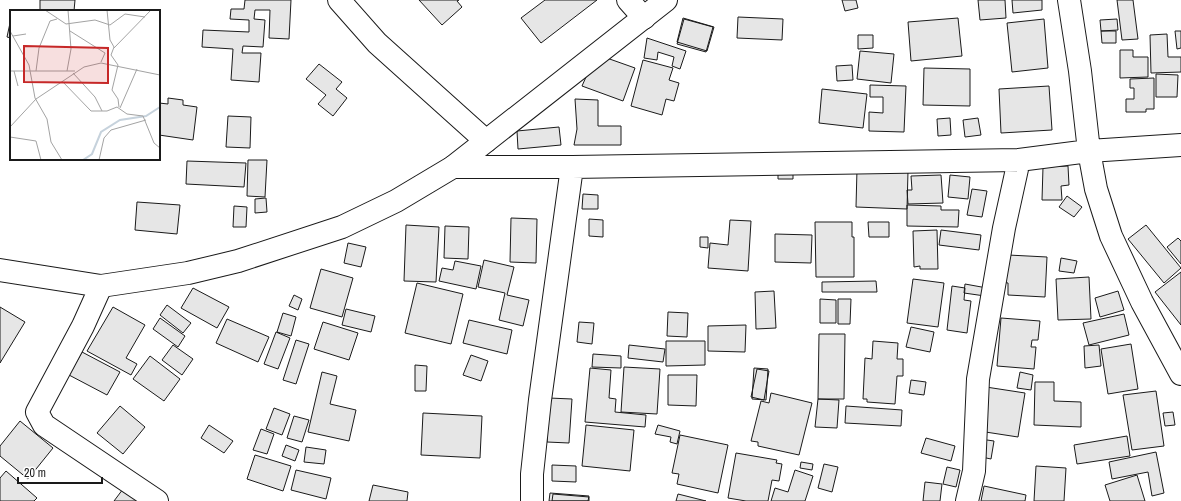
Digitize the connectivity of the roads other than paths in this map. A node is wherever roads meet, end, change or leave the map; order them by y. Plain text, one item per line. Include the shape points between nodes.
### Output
1 (339, 0) edge
2 (628, 0) edge
3 (666, 0) edge
4 (1069, 0) edge
5 (644, 18) junction
6 (486, 141) junction
7 (1181, 145) edge
8 (1089, 151) junction
9 (1019, 160) junction
10 (453, 167) junction
11 (572, 167) junction
12 (0, 270) edge
13 (101, 286) junction
14 (1181, 374) edge
15 (157, 501) edge
16 (532, 501) edge
17 (967, 501) edge

1 - 6 street via 377,43
2 - 5 street
3 - 5 street
4 - 8 street
5 - 6 street
6 - 10 street
7 - 8 street
8 - 9 street
8 - 14 street via 1096,189 1110,236
9 - 11 street
9 - 17 street via 1004,228 978,379 974,471
10 - 11 street
10 - 13 street via 396,201 342,227 238,261 188,273
11 - 16 street via 540,400 532,474
12 - 13 street
13 - 15 street via 83,326 37,412 44,425

